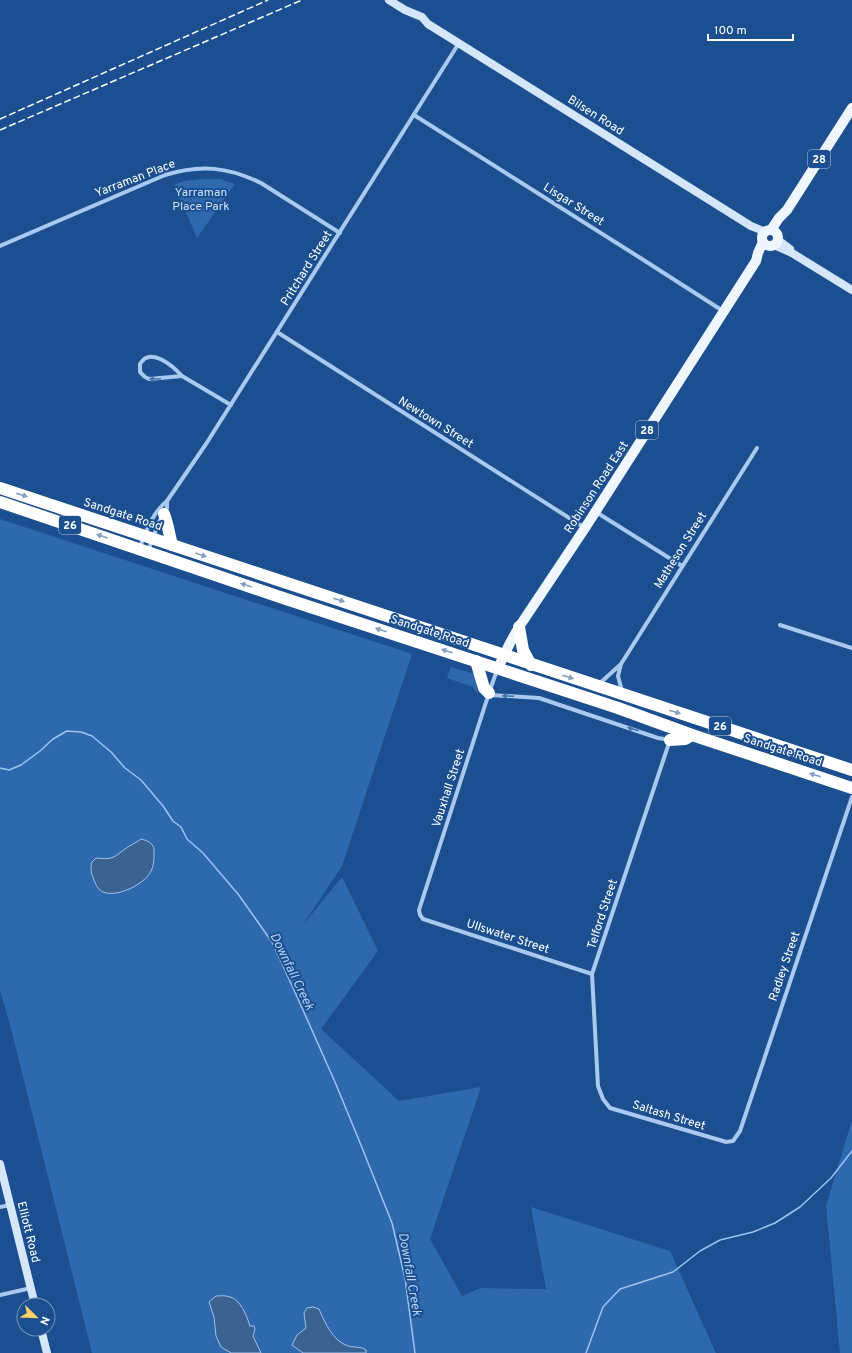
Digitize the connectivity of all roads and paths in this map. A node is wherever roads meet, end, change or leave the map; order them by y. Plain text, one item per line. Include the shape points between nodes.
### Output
1 (389, 0) edge
2 (460, 43) junction
3 (852, 108) edge
4 (414, 115) junction
5 (340, 233) junction
6 (770, 238) junction
7 (0, 246) edge
8 (852, 290) edge
9 (723, 311) junction
10 (277, 332) junction
11 (182, 376) junction
12 (231, 405) junction
13 (757, 448) dead end
14 (0, 488) edge
15 (167, 501) junction
16 (0, 502) edge
17 (596, 511) junction
18 (164, 514) junction
19 (586, 528) junction
20 (148, 537) junction
21 (172, 545) junction
22 (143, 550) junction
23 (682, 566) junction
24 (780, 625) dead end
25 (519, 627) junction
26 (852, 648) edge
27 (504, 655) junction
28 (476, 661) junction
29 (621, 664) junction
30 (531, 665) junction
31 (498, 668) junction
32 (597, 686) junction
33 (488, 694) junction
34 (624, 695) junction
35 (692, 734) junction
36 (670, 740) junction
37 (852, 770) edge
38 (852, 788) edge
39 (852, 797) edge
40 (850, 806) edge
41 (420, 915) joint
42 (592, 974) junction
43 (603, 1099) joint
44 (733, 1141) joint
45 (0, 1164) edge
46 (10, 1204) junction
47 (0, 1207) edge
48 (31, 1288) junction
49 (0, 1295) edge
50 (33, 1297) edge
51 (43, 1337) edge
52 (47, 1353) edge

1 - 2 street, Bilsen Road via 422,17 428,24
2 - 4 street, Pritchard Street
2 - 6 street, Bilsen Road via 751,226 754,231
3 - 6 main road, Robinson Road East / 28 via 787,210 779,218
4 - 5 street, Pritchard Street
4 - 9 street, Lisgar Street
5 - 7 street, Yarraman Place via 252,178 232,171 192,168 165,175
5 - 10 street, Pritchard Street
6 - 8 street, Bilsen Road via 790,248 792,252
6 - 9 main road, Robinson Road East / 28 via 761,257 756,260
9 - 17 main road, Robinson Road East / 28
10 - 12 street, Pritchard Street
10 - 19 street, Newtown Street
11 -> 11 street via 145,378 140,372 140,364 146,357 154,357 176,369
11 - 12 street
12 - 15 street, Pritchard Street
13 - 23 street, Matheson Street
14 -> 20 highway, Sandgate Road / 26
15 - 18 street, Pritchard Street
15 - 20 street, Pritchard Street via 155,516
22 -> 16 highway, Sandgate Road / 26
17 - 19 main road, Robinson Road East / 28
17 - 23 street
18 - 20 street, Pritchard Street
18 - 21 highway
19 - 25 main road, Robinson Road East / 28
20 - 21 highway, Sandgate Road / 26
20 - 22 street, Pritchard Street
20 - 22 street, Pritchard Street
21 -> 27 highway, Sandgate Road / 26
28 -> 22 highway, Sandgate Road / 26
23 - 29 street, Matheson Street
24 - 26 street
25 - 27 main road, Robinson Road East / 28
25 - 30 highway via 523,650
27 - 30 highway, Sandgate Road / 26
27 - 31 main road, Robinson Road East / 28
28 - 31 highway, Sandgate Road / 26
28 - 33 highway
29 - 32 street, Matheson Street
29 - 34 street via 619,679
30 -> 32 highway, Sandgate Road / 26
31 - 33 street, Vauxhall Street
31 - 35 highway, Sandgate Road / 26
32 - 34 highway, Sandgate Road / 26
36 -> 33 street via 539,698
33 - 41 street, Vauxhall Street via 419,910
34 -> 37 highway, Sandgate Road / 26
35 - 36 highway via 684,739
38 -> 35 highway, Sandgate Road / 26
36 - 42 street, Telford Street
39 - 40 street, Radley Street
40 - 44 street, Radley Street via 740,1131
41 - 42 street, Ullswater Street via 423,919
42 - 43 street, Telford Street via 598,1086
43 - 44 street, Saltash Street via 610,1108 726,1142
45 - 46 street, Elliott Road
46 - 47 street
46 - 48 street, Elliott Road
48 - 49 street
48 - 50 street, Elliott Road
51 - 52 street

